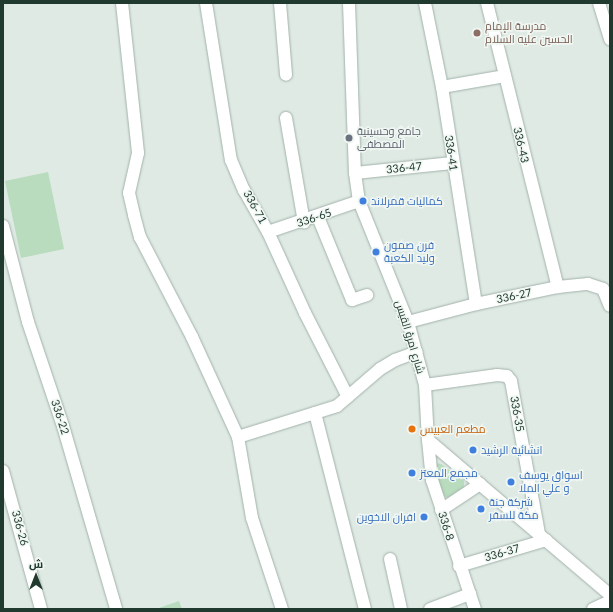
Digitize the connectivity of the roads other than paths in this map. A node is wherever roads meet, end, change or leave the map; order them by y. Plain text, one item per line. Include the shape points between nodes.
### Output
1 (122, 3) edge
2 (206, 3) edge
3 (280, 3) edge
4 (349, 3) edge
5 (425, 3) edge
6 (487, 3) edge
7 (599, 3) edge
8 (610, 39) edge
9 (286, 75) dead end
10 (505, 76) junction
11 (442, 87) junction
12 (286, 118) dead end
13 (452, 163) junction
14 (355, 173) junction
15 (359, 201) junction
16 (318, 217) junction
17 (304, 222) junction
18 (3, 226) edge
19 (268, 232) junction
20 (558, 287) junction
21 (367, 295) dead end
22 (476, 304) junction
23 (610, 306) edge
24 (408, 322) junction
25 (417, 352) junction
26 (425, 385) junction
27 (348, 397) junction
28 (315, 413) junction
29 (238, 437) junction
30 (428, 440) junction
31 (3, 471) edge
32 (480, 484) junction
33 (441, 510) junction
34 (542, 537) junction
35 (390, 559) dead end
36 (459, 566) junction
37 (470, 594) junction
38 (610, 595) edge
39 (610, 601) edge
40 (41, 609) edge
41 (116, 609) edge
42 (282, 609) edge
43 (365, 609) edge
44 (401, 609) edge
45 (430, 609) edge
46 (475, 609) edge
47 (594, 609) edge

1 - 29 street via 138,153 129,193 134,215 140,237 192,337
2 - 19 street, 336-71 via 231,160 244,190
3 - 9 street
4 - 14 street, شارع امرؤ القيس
5 - 11 street, 336-41
6 - 10 street, 336-43
7 - 8 street
10 - 11 street
10 - 20 street, 336-43
11 - 13 street, 336-41
12 - 17 street
13 - 14 street, 336-47
13 - 22 street, 336-41
14 - 15 street, شارع امرؤ القيس
15 - 16 street, 336-65
15 - 24 street, شارع امرؤ القيس
16 - 17 street, 336-65
16 - 21 street via 352,300
17 - 19 street, 336-65
18 - 41 street, 336-22 via 28,322 63,426
19 - 27 street, 336-71 via 305,313
20 - 22 street, 336-27
20 - 23 street, 336-27 via 588,284 603,289
22 - 24 street, 336-27
24 - 25 street, شارع امرؤ القيس
25 - 26 street, شارع امرؤ القيس
25 - 27 street via 380,369
26 - 30 street, شارع امرؤ القيس
26 - 34 street, 336-35 via 497,375 507,376 511,381
27 - 28 street via 336,406
28 - 29 street
28 - 43 street
29 - 42 street via 252,518
30 - 32 street
30 - 33 street, 336-8 via 432,480
31 - 40 street, 336-26
32 - 33 street
32 - 34 street
33 - 36 street, 336-8
34 - 36 street, 336-37
34 - 38 street
35 - 44 street
36 - 37 street, 336-8
37 - 45 street
37 - 46 street, 336-8
39 - 47 street

